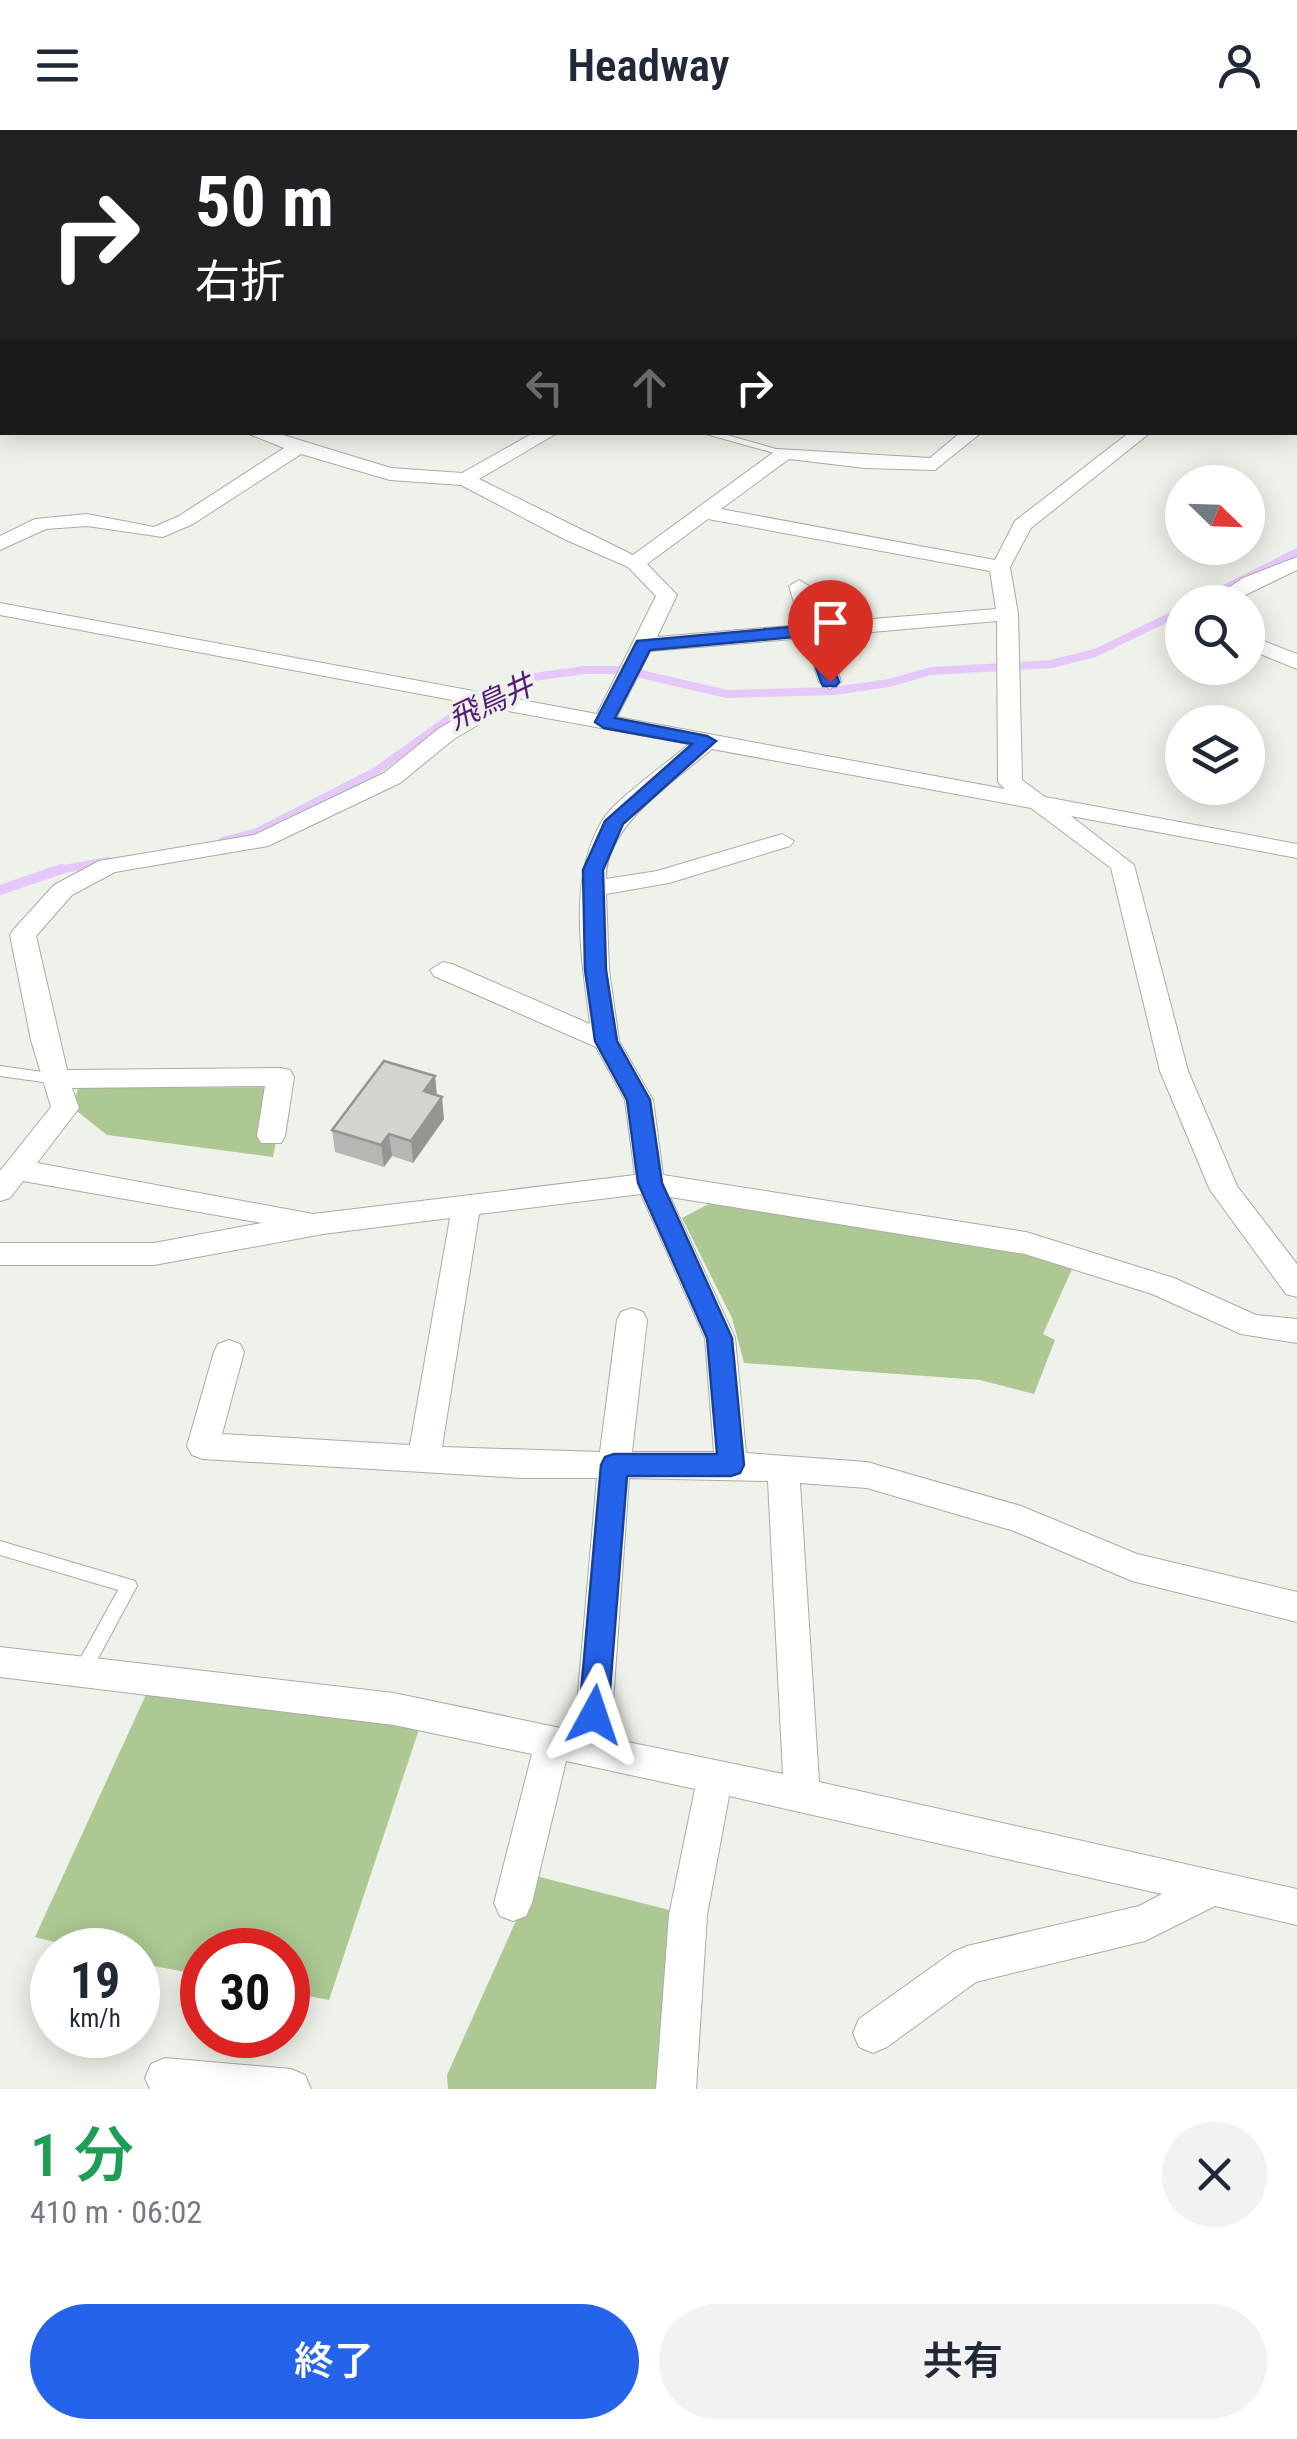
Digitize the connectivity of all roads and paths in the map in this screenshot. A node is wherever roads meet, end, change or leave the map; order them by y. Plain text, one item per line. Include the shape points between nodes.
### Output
1 (262, 435) edge
2 (545, 435) edge
3 (715, 435) edge
4 (969, 435) edge
5 (1138, 435) edge
6 (299, 447) junction
7 (785, 452) junction
8 (466, 479) junction
9 (703, 512) junction
10 (0, 544) edge
11 (635, 563) junction
12 (1297, 563) edge
13 (1000, 566) junction
14 (1245, 585) edge
15 (799, 586) dead end
16 (0, 609) edge
17 (1006, 614) junction
18 (812, 630) junction
19 (643, 645) junction
20 (1265, 648) edge
21 (1297, 662) edge
22 (830, 682) dead end
23 (500, 702) junction
24 (604, 722) junction
25 (707, 741) junction
26 (1034, 803) junction
27 (782, 841) dead end
28 (1297, 851) edge
29 (594, 888) junction
30 (444, 970) dead end
31 (606, 1041) junction
32 (0, 1071) edge
33 (57, 1079) junction
34 (271, 1136) dead end
35 (9, 1181) edge
36 (650, 1183) junction
37 (466, 1206) junction
38 (323, 1223) junction
39 (0, 1254) edge
40 (1297, 1286) edge
41 (632, 1320) dead end
42 (1297, 1331) edge
43 (229, 1352) dead end
44 (424, 1459) junction
45 (614, 1465) junction
46 (731, 1465) junction
47 (783, 1469) junction
48 (0, 1548) edge
49 (1297, 1607) edge
50 (0, 1662) edge
51 (82, 1673) junction
52 (567, 1746) junction
53 (715, 1777) junction
54 (802, 1795) junction
55 (1212, 1888) junction
56 (513, 1904) dead end
57 (1297, 1906) edge
58 (874, 2034) dead end
59 (166, 2078) dead end
60 (292, 2089) edge
61 (676, 2089) edge

1 - 6 street
2 - 8 street
3 - 7 lane
4 - 7 street via 935,464
5 - 13 street via 1022,524
6 - 8 street via 390,474
6 - 10 street via 186,520 156,532 87,520 42,523
7 - 9 street
8 - 11 street
9 - 11 street
9 - 13 street
11 - 19 street via 667,595
12 - 14 street
13 - 17 street
15 - 18 street
16 - 23 street
17 - 18 street
17 - 26 street via 1010,782
18 - 19 street
18 - 22 street
19 - 24 street
20 - 21 street
23 - 24 street
23 - 33 street via 392,778 260,841 108,866 63,890 24,935
24 - 25 street
25 - 26 street
25 - 29 street via 614,821 593,870
26 - 28 street
26 - 40 street via 1122,864 1182,1088 1224,1190
27 - 29 street via 660,878
29 - 31 street
30 - 31 street
31 - 36 street via 639,1100
32 - 33 lane
33 - 34 street via 280,1078
33 - 35 street via 64,1108
35 - 38 street
36 - 37 street
36 - 42 street via 1026,1243 1163,1286 1252,1326
36 - 46 street via 720,1338
37 - 38 street
37 - 44 street
38 - 39 street via 154,1254
41 - 45 street
43 - 44 street via 203,1446
44 - 45 street
45 - 46 street
45 - 52 street via 594,1715
46 - 47 street
47 - 49 street via 867,1475 1022,1520 1132,1567
47 - 54 street
48 - 51 lane via 130,1586
50 - 51 street
51 - 52 street via 394,1709
52 - 53 street
52 - 56 street
53 - 54 street
53 - 61 street via 688,1915
54 - 55 street
55 - 57 street
55 - 58 street via 1145,1924 967,1965
59 - 60 street

